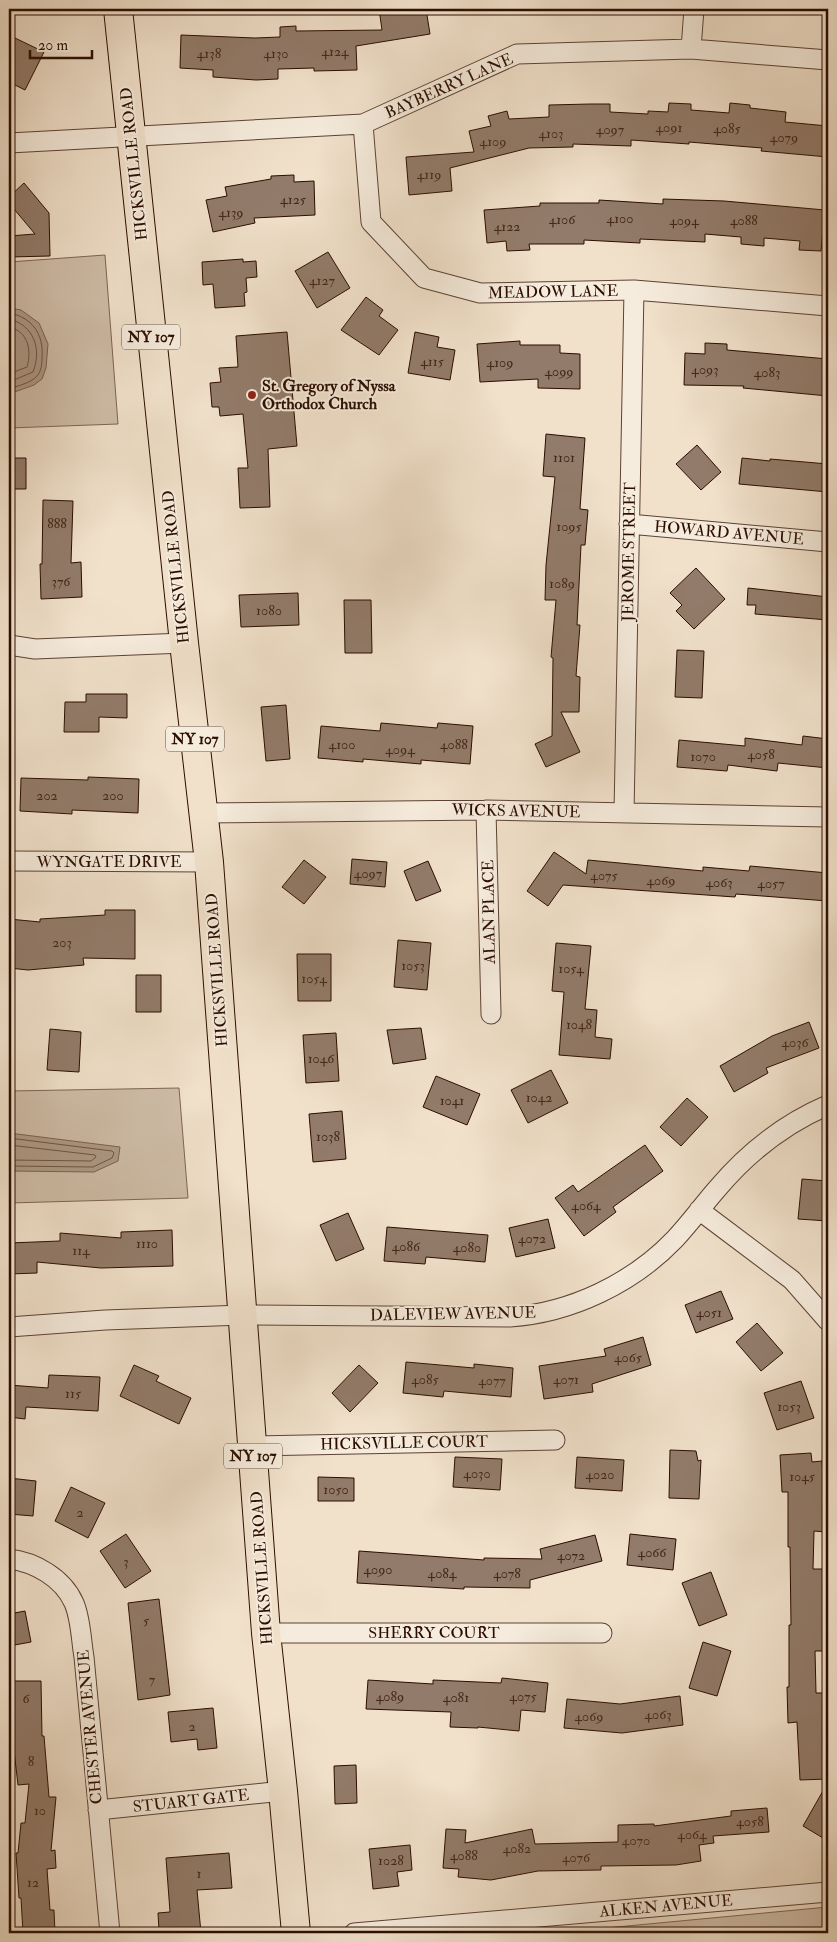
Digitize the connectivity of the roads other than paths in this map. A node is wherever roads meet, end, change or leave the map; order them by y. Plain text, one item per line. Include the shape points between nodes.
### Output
1 (118, 9) edge
2 (694, 9) edge
3 (691, 49) junction
4 (828, 60) edge
5 (363, 124) junction
6 (130, 137) junction
7 (9, 143) edge
8 (634, 290) junction
9 (828, 306) edge
10 (629, 524) junction
11 (828, 542) edge
12 (184, 643) junction
13 (9, 645) edge
14 (486, 810) junction
15 (203, 813) junction
16 (624, 813) junction
17 (828, 817) edge
18 (9, 861) edge
19 (209, 862) junction
20 (491, 1014) dead end
21 (828, 1105) edge
22 (699, 1210) junction
23 (242, 1315) junction
24 (828, 1321) edge
25 (9, 1327) edge
26 (555, 1440) dead end
27 (253, 1446) junction
28 (9, 1559) edge
29 (266, 1633) junction
30 (602, 1633) dead end
31 (283, 1791) junction
32 (98, 1810) junction
33 (828, 1892) edge
34 (110, 1933) edge
35 (296, 1933) edge
36 (354, 1933) edge

1 - 6 main road, HICKSVILLE ROAD / NY 107
2 - 3 street
3 - 4 street, BAYBERRY LANE
3 - 5 street, BAYBERRY LANE via 517,54
5 - 6 street, BAYBERRY LANE
5 - 8 street, MEADOW LANE via 371,222 424,278 480,293
6 - 7 street, BAYBERRY LANE
6 - 12 main road, HICKSVILLE ROAD / NY 107
8 - 9 street, MEADOW LANE
8 - 10 street, JEROME STREET
10 - 11 street, HOWARD AVENUE
10 - 16 street, JEROME STREET
12 - 13 street via 35,649
12 - 15 main road, HICKSVILLE ROAD / NY 107
14 - 15 street, WICKS AVENUE
14 - 16 street, WICKS AVENUE
14 - 20 street, ALAN PLACE
15 - 19 main road, HICKSVILLE ROAD / NY 107
16 - 17 street, WICKS AVENUE
18 - 19 street, WYNGATE DRIVE
19 - 23 main road, HICKSVILLE ROAD / NY 107
21 - 22 street, DALEVIEW AVENUE via 807,1114 770,1138 739,1165
22 - 23 street, DALEVIEW AVENUE via 653,1260 628,1277 582,1301 533,1316
22 - 24 street via 792,1280
23 - 25 street, DALEVIEW AVENUE
23 - 27 main road, HICKSVILLE ROAD / NY 107
26 - 27 street, HICKSVILLE COURT
27 - 29 main road, HICKSVILLE ROAD / NY 107
28 - 32 street, CHESTER AVENUE via 41,1568 64,1587 74,1602 84,1657
29 - 30 street, SHERRY COURT
29 - 31 main road, HICKSVILLE ROAD / NY 107
31 - 32 street, STUART GATE
31 - 35 main road, HICKSVILLE ROAD / NY 107
32 - 34 street, CHESTER AVENUE
33 - 36 street, ALKEN AVENUE

